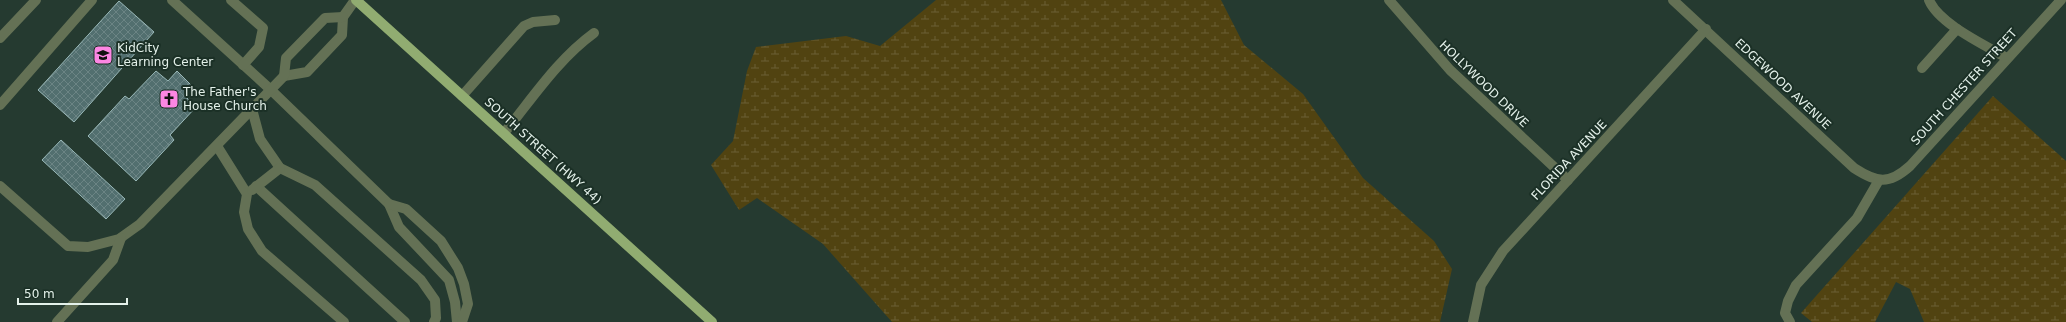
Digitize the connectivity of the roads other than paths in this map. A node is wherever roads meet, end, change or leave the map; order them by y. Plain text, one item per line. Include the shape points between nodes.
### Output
1 (36, 0) edge
2 (92, 0) edge
3 (172, 0) edge
4 (231, 0) edge
5 (355, 0) edge
6 (1389, 0) edge
7 (1673, 0) edge
8 (1929, 0) edge
9 (2061, 0) edge
10 (343, 17) junction
11 (555, 20) dead end
12 (1706, 29) junction
13 (1957, 29) junction
14 (594, 33) dead end
15 (0, 38) edge
16 (2007, 58) junction
17 (244, 65) junction
18 (1922, 68) dead end
19 (284, 76) junction
20 (271, 90) junction
21 (462, 96) junction
22 (0, 105) edge
23 (252, 109) junction
24 (504, 134) junction
25 (217, 146) junction
26 (280, 168) junction
27 (1568, 180) junction
28 (1879, 180) junction
29 (0, 186) edge
30 (256, 186) junction
31 (247, 194) junction
32 (388, 204) junction
33 (121, 238) junction
34 (57, 322) edge
35 (344, 322) edge
36 (405, 322) edge
37 (434, 322) edge
38 (457, 322) edge
39 (462, 322) edge
40 (712, 322) edge
41 (1473, 322) edge
42 (1790, 322) edge

1 - 15 street
2 - 22 street
3 - 17 street
4 - 17 street via 263,28 259,47
5 - 10 street
5 - 21 main road, SOUTH STREET (HWY 44)
6 - 27 street, HOLLYWOOD DRIVE via 1450,70
7 - 12 street, EDGEWOOD AVENUE
8 - 13 street via 1938,14
9 - 16 street, SOUTH CHESTER STREET
10 - 19 street via 325,18 286,58
10 - 19 street via 342,35 307,72
11 - 21 street via 533,22 524,26
12 - 27 street, FLORIDA AVENUE
12 - 28 street, EDGEWOOD AVENUE via 1854,168 1866,176
13 - 16 street
13 - 18 street
14 - 24 street via 550,74
16 - 28 street, SOUTH CHESTER STREET via 1910,166 1889,180
17 - 20 street
19 - 20 street
20 - 23 street
20 - 32 street
21 - 24 main road, SOUTH STREET (HWY 44)
23 - 25 street
23 - 26 street via 260,139
24 - 40 main road, SOUTH STREET (HWY 44)
25 - 31 street
25 - 33 street via 140,224
26 - 30 street
26 - 37 street via 315,185 421,280 435,300
27 - 41 street, FLORIDA AVENUE via 1490,268 1481,285
28 - 42 street via 1857,218 1796,285 1785,313
29 - 33 street via 68,246 88,247
30 - 31 street
30 - 36 street
31 - 35 street via 244,212 248,229 262,251
32 - 38 street via 399,227 449,280
32 - 39 street via 406,209 441,241 458,268 468,304
33 - 34 street via 113,260

